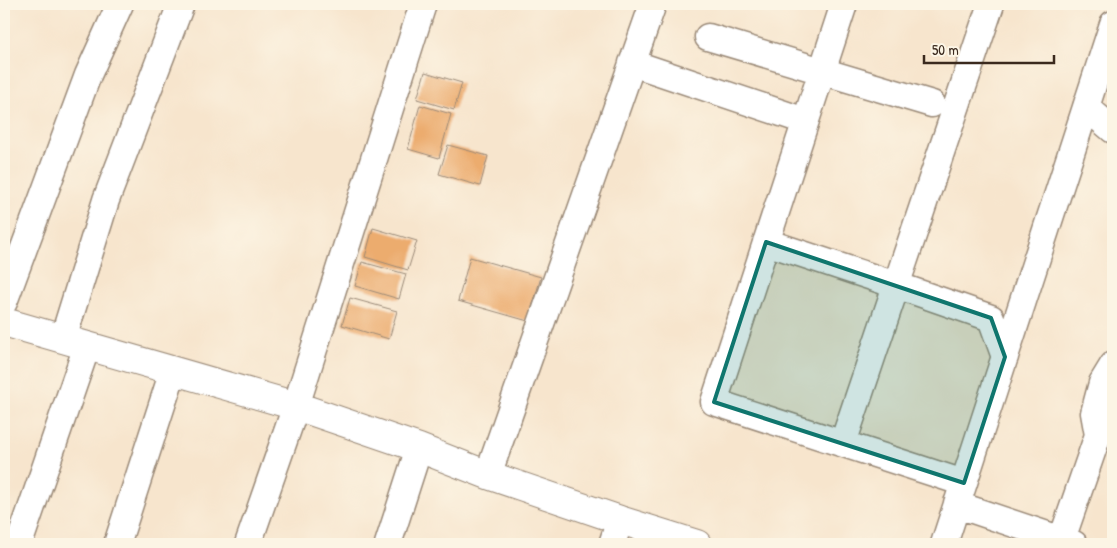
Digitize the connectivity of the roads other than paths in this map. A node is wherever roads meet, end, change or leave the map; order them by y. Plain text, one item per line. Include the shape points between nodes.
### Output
1 (120, 4) edge
2 (181, 4) edge
3 (423, 4) edge
4 (653, 4) edge
5 (844, 4) edge
6 (991, 4) edge
7 (1113, 24) edge
8 (708, 36) dead end
9 (632, 63) junction
10 (822, 71) junction
11 (932, 104) dead end
12 (1086, 107) junction
13 (805, 122) junction
14 (1113, 130) edge
15 (766, 242) junction
16 (896, 285) junction
17 (4, 302) edge
18 (4, 322) edge
19 (75, 342) junction
20 (1005, 357) junction
21 (1113, 366) edge
22 (173, 371) junction
23 (296, 406) junction
24 (1113, 411) edge
25 (1098, 435) junction
26 (843, 443) junction
27 (419, 448) junction
28 (488, 475) junction
29 (961, 493) junction
30 (616, 532) edge
31 (1068, 542) edge
32 (19, 544) edge
33 (117, 544) edge
34 (248, 544) edge
35 (388, 544) edge
36 (697, 544) edge
37 (944, 544) edge

1 - 17 street via 88,75
2 - 19 street via 106,200
3 - 23 street
4 - 9 street
5 - 10 street
6 - 16 street
7 - 12 street
8 - 10 street
9 - 13 street
9 - 28 street
10 - 11 street
10 - 13 street
12 - 14 street
12 - 20 street
13 - 15 street
15 - 16 street
15 - 26 street via 714,402
16 - 20 street via 991,318
16 - 26 street
18 - 19 main road
19 - 22 main road
19 - 32 street
20 - 29 street
21 - 25 street via 1102,384 1094,413
22 - 23 main road
22 - 33 street
23 - 27 main road
23 - 34 street
24 - 25 street via 1110,421
25 - 31 street
26 - 29 street
27 - 28 main road
27 - 35 street
28 - 30 main road
29 - 31 street via 958,505
29 - 37 street
30 - 36 main road

